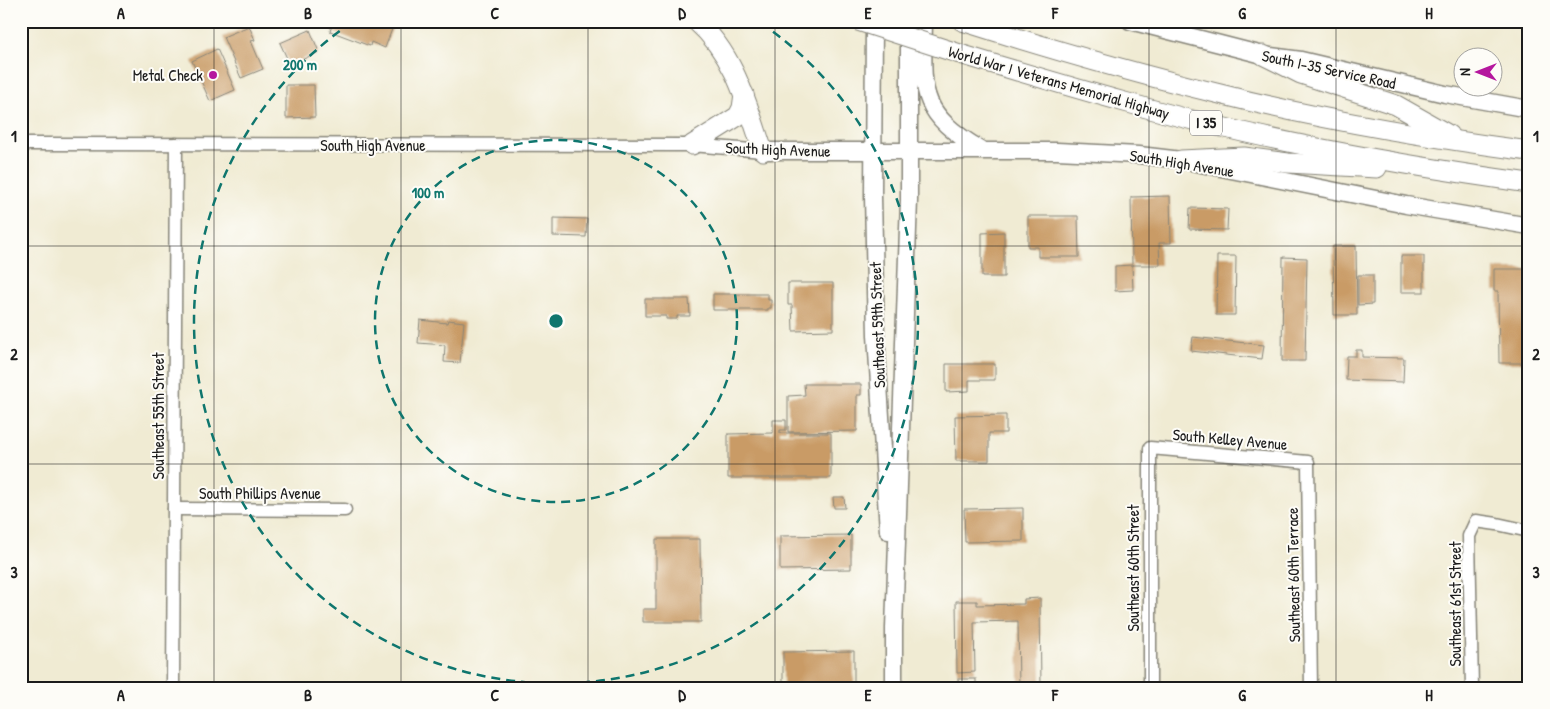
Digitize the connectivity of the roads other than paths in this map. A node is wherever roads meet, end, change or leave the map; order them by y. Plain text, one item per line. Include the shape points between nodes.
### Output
1 (696, 21) edge
2 (858, 21) edge
3 (874, 21) edge
4 (909, 21) edge
5 (924, 21) edge
6 (1130, 21) edge
7 (965, 22) edge
8 (1263, 55) junction
9 (744, 94) junction
10 (1529, 109) edge
11 (1461, 142) junction
12 (21, 144) edge
13 (176, 144) junction
14 (692, 145) junction
15 (908, 150) junction
16 (763, 151) junction
17 (873, 151) junction
18 (982, 151) junction
19 (1529, 151) edge
20 (1181, 160) junction
21 (1456, 172) junction
22 (1529, 183) edge
23 (1529, 226) edge
24 (1150, 448) joint
25 (1308, 462) joint
26 (174, 509) junction
27 (345, 510) dead end
28 (1529, 531) edge
29 (894, 628) junction
30 (173, 688) edge
31 (894, 688) edge
32 (1150, 688) edge
33 (1311, 688) edge
34 (1472, 688) edge

1 - 9 highway via 722,48
2 - 21 highway, World War I Veterans Memorial Highway / I 35, bridge via 1088,92 1202,122 1293,143
3 - 17 main road, Southeast 59th Street
4 - 15 main road, Southeast 59th Street
5 - 18 main road via 925,89 930,104 936,116 958,136
6 - 8 main road, South I-35 Service Road
7 - 11 highway, World War I Veterans Memorial Highway / I 35 via 1081,58 1222,95
8 - 10 main road, South I-35 Service Road via 1301,60 1445,94
8 - 11 highway via 1301,74 1396,105
9 - 14 highway via 738,116
9 - 16 highway
11 - 19 highway, World War I Veterans Memorial Highway / I 35
12 - 13 street, South High Avenue
13 - 14 street, South High Avenue
13 - 26 street, Southeast 55th Street
14 - 16 street, South High Avenue
15 - 17 main road, South High Avenue
15 - 18 main road, South High Avenue
15 - 29 main road, Southeast 59th Street via 909,210
16 - 17 main road, South High Avenue
17 - 29 main road, Southeast 59th Street via 876,335
18 - 20 main road, South High Avenue via 1102,152
20 - 21 highway via 1244,157 1288,164
20 - 23 main road, South High Avenue
21 - 22 highway, World War I Veterans Memorial Highway / I 35
24 - 25 street, South Kelley Avenue
24 - 32 street, Southeast 60th Street
25 - 33 street, Southeast 60th Terrace
26 - 27 street, South Phillips Avenue
26 - 30 street, Southeast 55th Street
28 - 34 street, Southeast 61st Street via 1476,521 1469,536
29 - 31 main road, Southeast 59th Street

